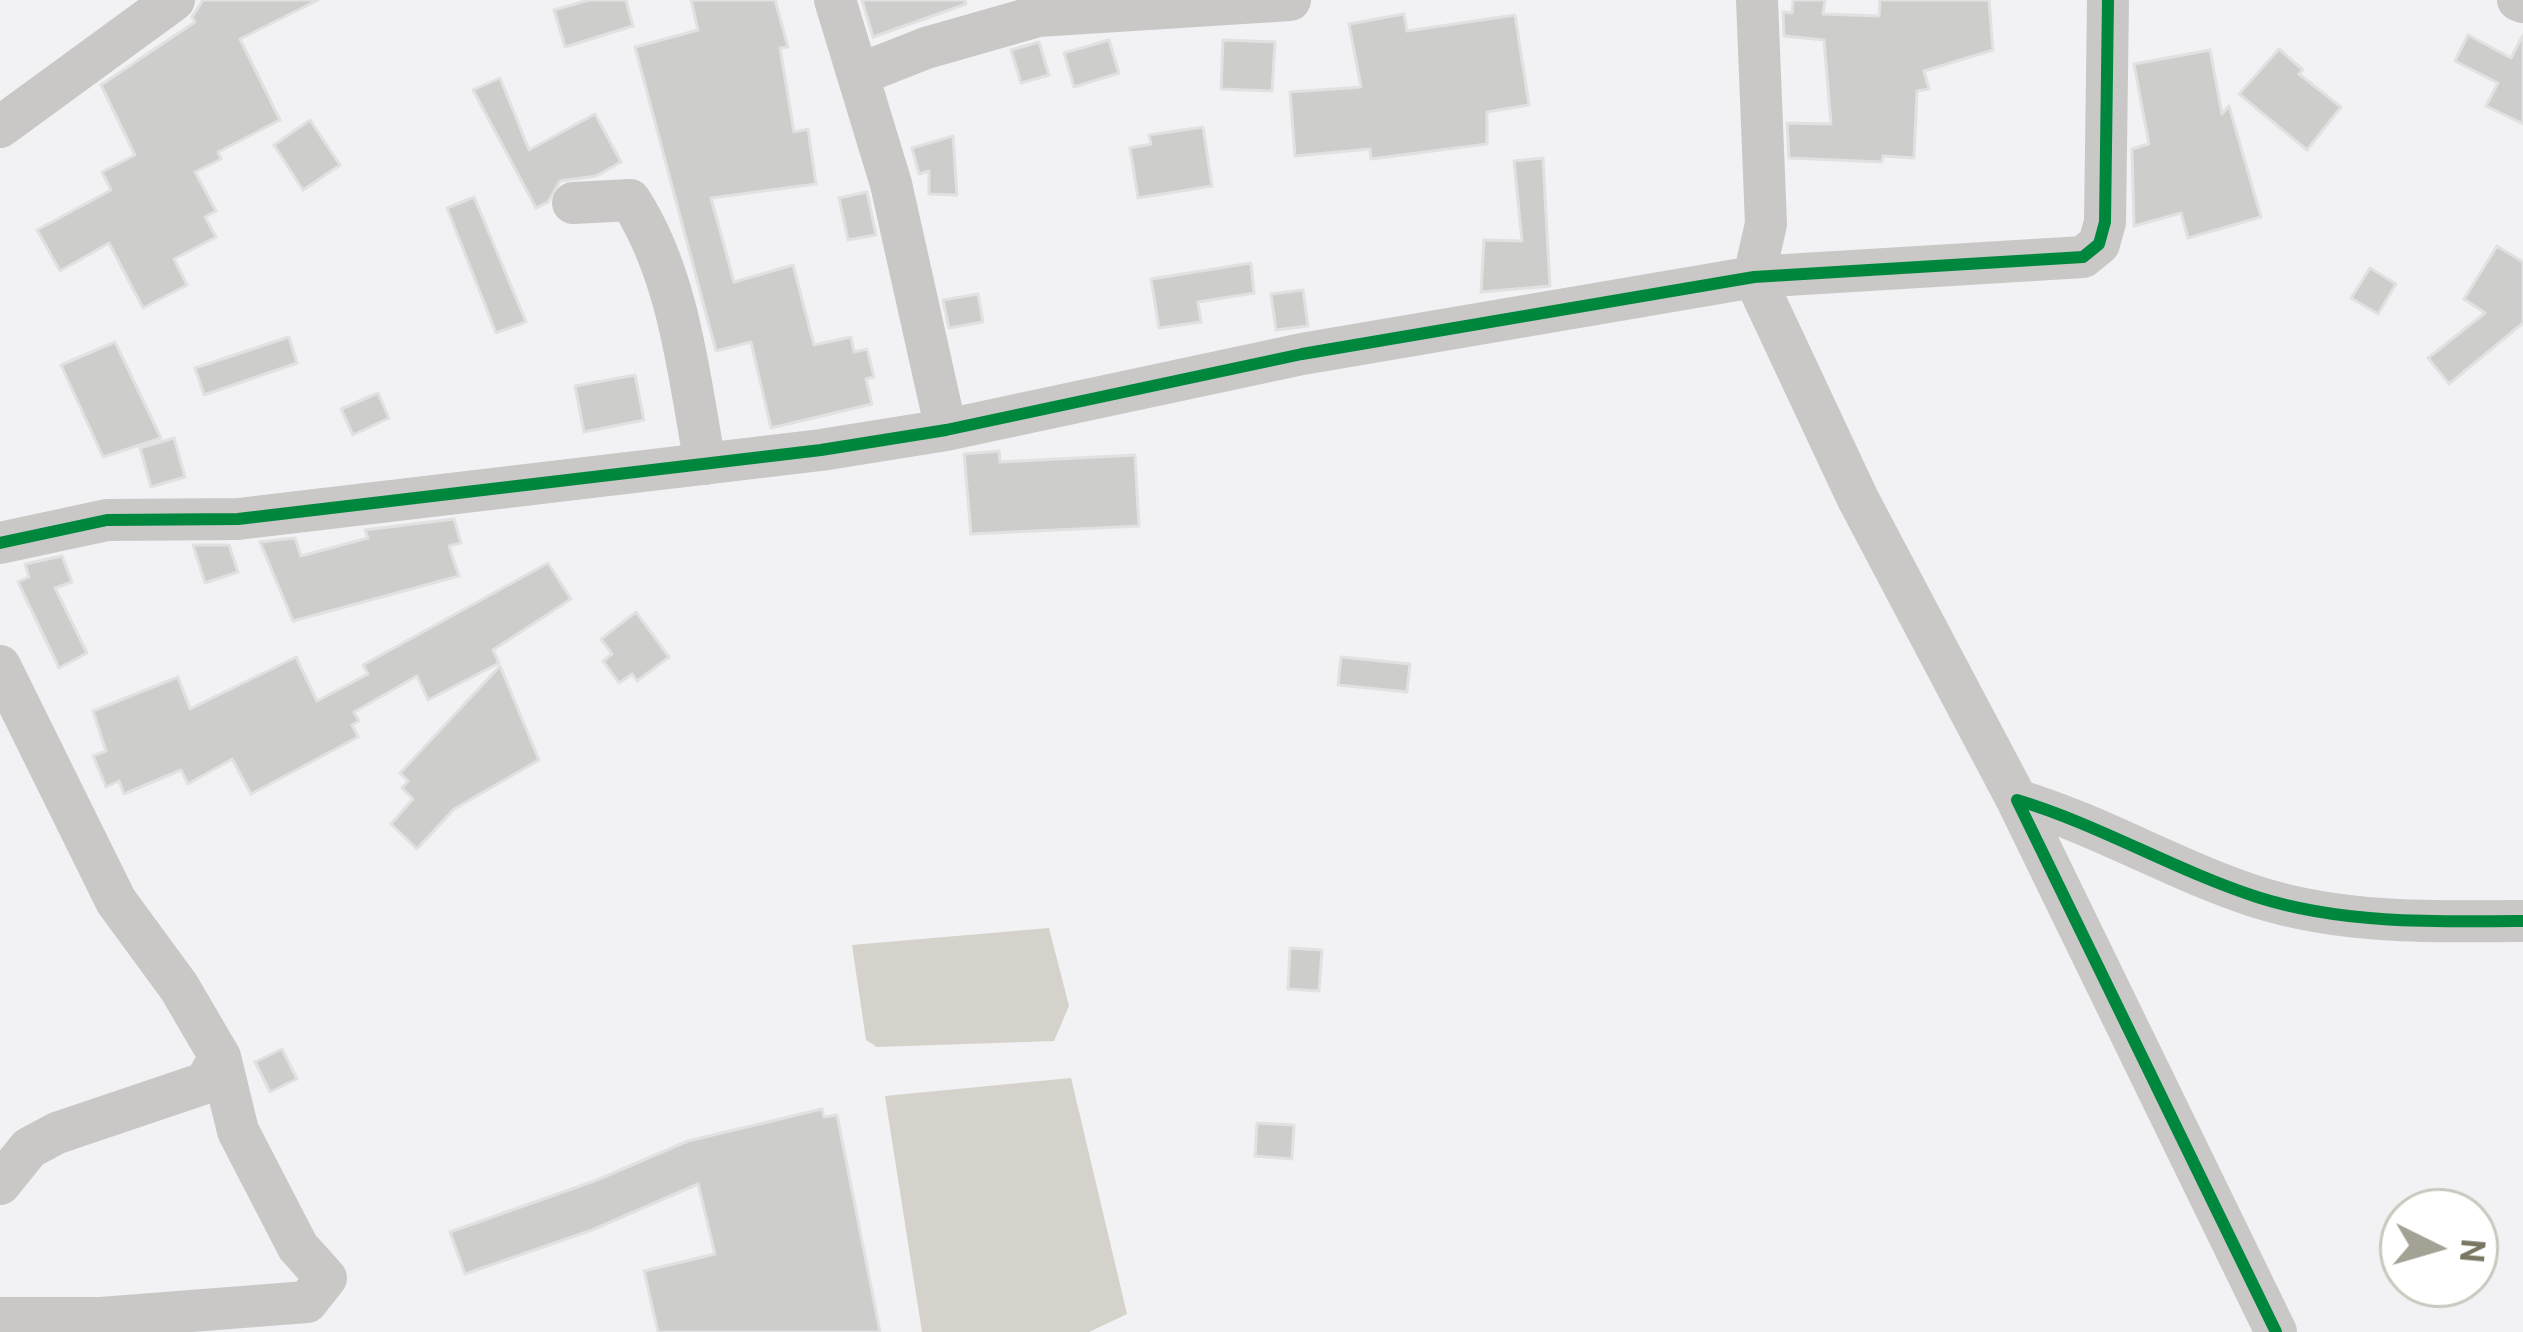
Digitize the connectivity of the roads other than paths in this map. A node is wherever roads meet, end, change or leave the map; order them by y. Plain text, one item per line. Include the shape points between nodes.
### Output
1 (174, 0) edge
2 (835, 0) edge
3 (1290, 0) edge
4 (1756, 0) edge
5 (2108, 0) edge
6 (860, 74) junction
7 (0, 127) edge
8 (573, 203) dead end
9 (1754, 277) junction
10 (946, 430) junction
11 (705, 464) junction
12 (0, 543) edge
13 (0, 666) edge
14 (2017, 800) junction
15 (2523, 921) edge
16 (220, 1057) junction
17 (0, 1184) edge
18 (0, 1318) edge
19 (2276, 1332) edge

1 - 7 street
2 - 6 street
3 - 6 street via 1038,16
4 - 9 street via 1766,224
5 - 9 street via 2105,222 2084,257
6 - 10 street
8 - 11 street via 630,200 652,232
9 - 10 street via 1302,354
9 - 14 street via 1858,499
10 - 11 street
11 - 12 street via 238,519 107,520
13 - 16 street via 116,901
14 - 15 street via 2260,898 2414,923
14 - 19 street
16 - 17 street via 205,1083 43,1140
16 - 18 street via 238,1131 298,1247 326,1278 307,1302

